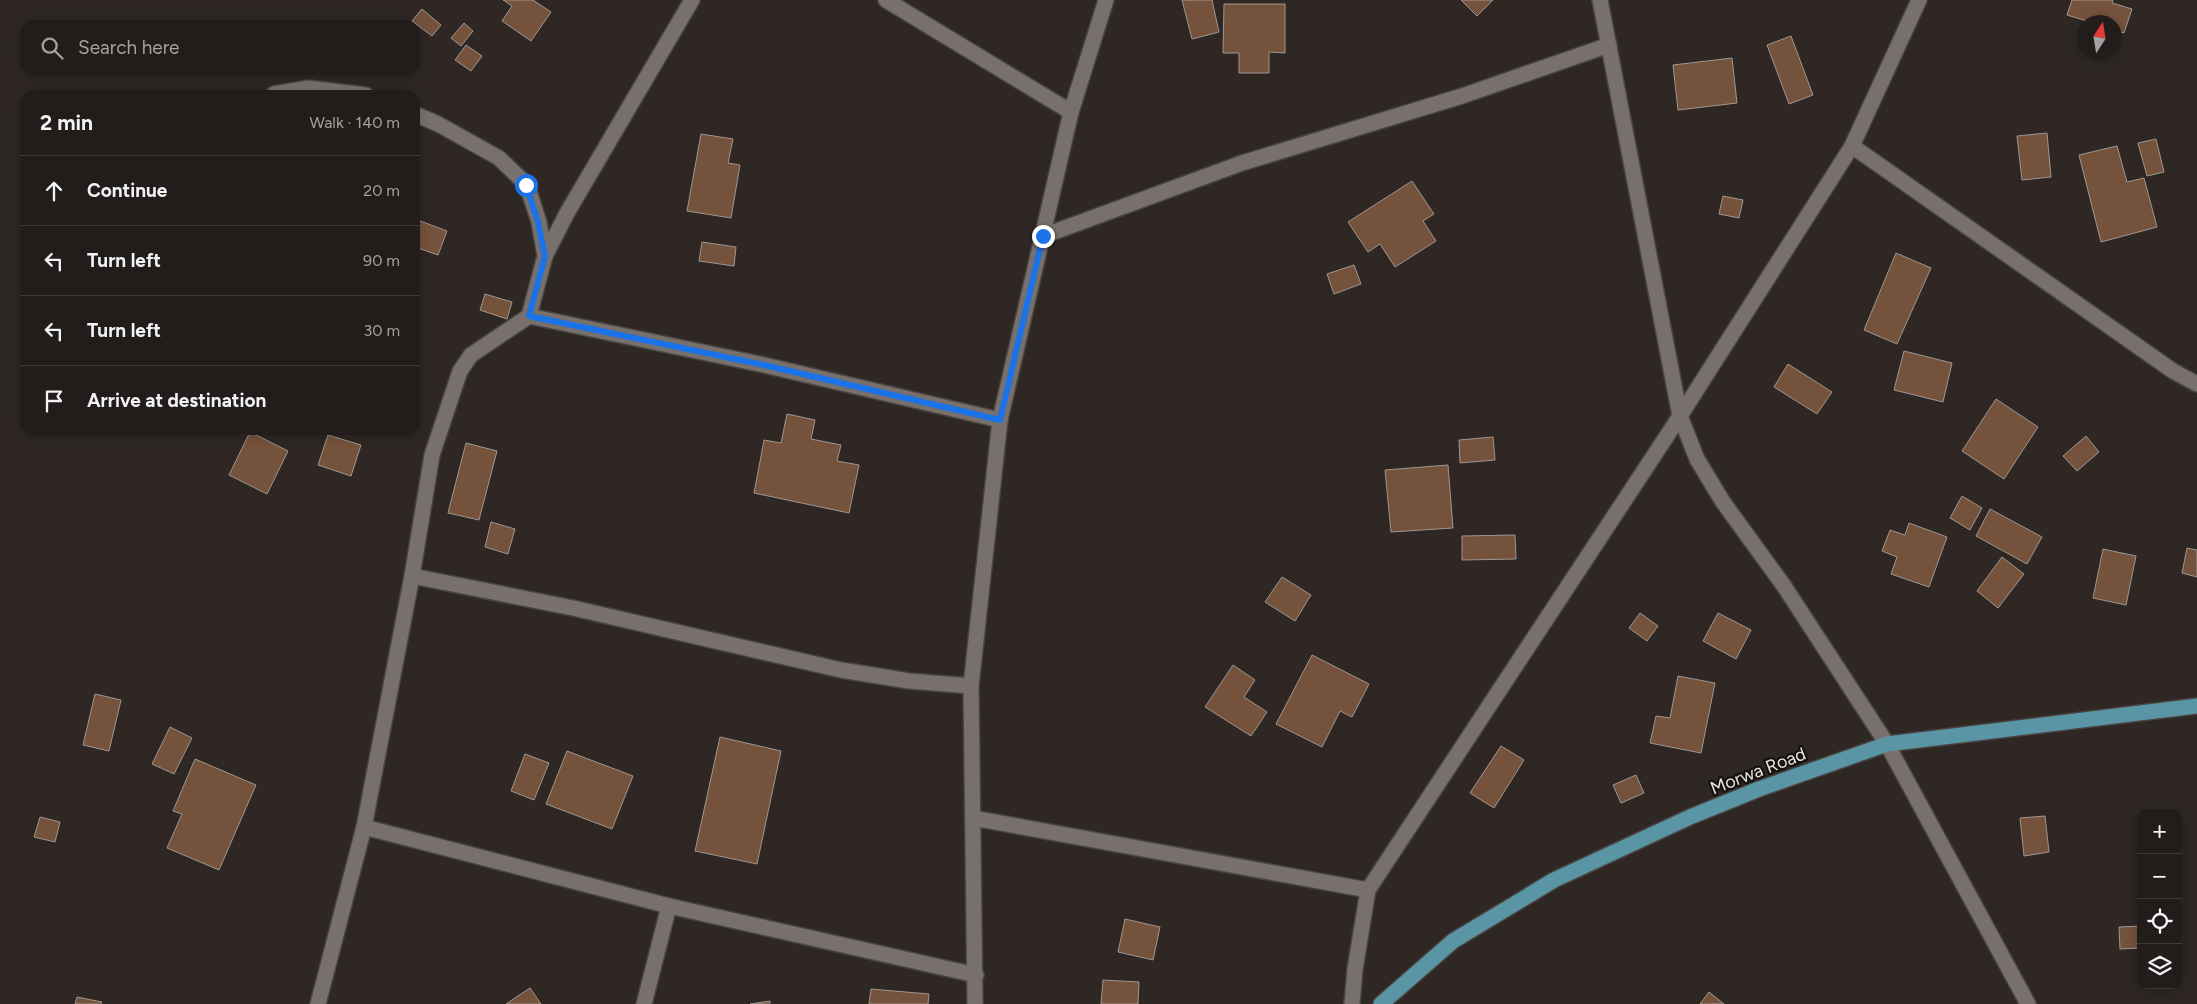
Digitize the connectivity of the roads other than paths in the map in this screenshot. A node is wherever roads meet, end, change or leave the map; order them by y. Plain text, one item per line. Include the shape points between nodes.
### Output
1 (692, 0) edge
2 (886, 0) edge
3 (1106, 0) edge
4 (1600, 0) edge
5 (1919, 0) edge
6 (1608, 45) junction
7 (297, 90) edge
8 (325, 90) edge
9 (1071, 112) junction
10 (420, 116) edge
11 (1852, 146) junction
12 (1043, 236) junction
13 (545, 256) junction
14 (529, 316) junction
15 (2197, 384) edge
16 (1680, 416) junction
17 (1000, 420) junction
18 (412, 576) junction
19 (971, 686) junction
20 (2197, 706) edge
21 (1887, 744) junction
22 (973, 818) junction
23 (364, 827) junction
24 (1368, 890) junction
25 (669, 906) junction
26 (976, 975) junction
27 (318, 1004) edge
28 (644, 1004) edge
29 (975, 1004) edge
30 (1352, 1004) edge
31 (1381, 1004) edge
32 (2028, 1004) edge

1 - 13 street
2 - 9 street
3 - 9 street
4 - 6 street
5 - 11 street
6 - 12 street via 1462,96 1242,163
6 - 16 street
7 - 8 street
9 - 12 street
10 - 13 street via 499,158 526,185
11 - 15 street via 2173,371
11 - 16 street
12 - 17 street
13 - 14 street
14 - 17 street via 764,365
14 - 18 street via 471,355 460,371 432,456
16 - 21 street via 1697,459 1723,502 1784,586
16 - 24 street
17 - 19 street
18 - 19 street via 573,608 841,670 909,681
18 - 23 street
19 - 22 street
20 - 21 main road, Morwa Road
21 - 31 main road, Morwa Road via 1725,803 1554,880 1453,941
21 - 32 street
22 - 24 street
22 - 26 street
23 - 25 street
23 - 27 street
24 - 30 street
25 - 26 street
25 - 28 street
26 - 29 street

